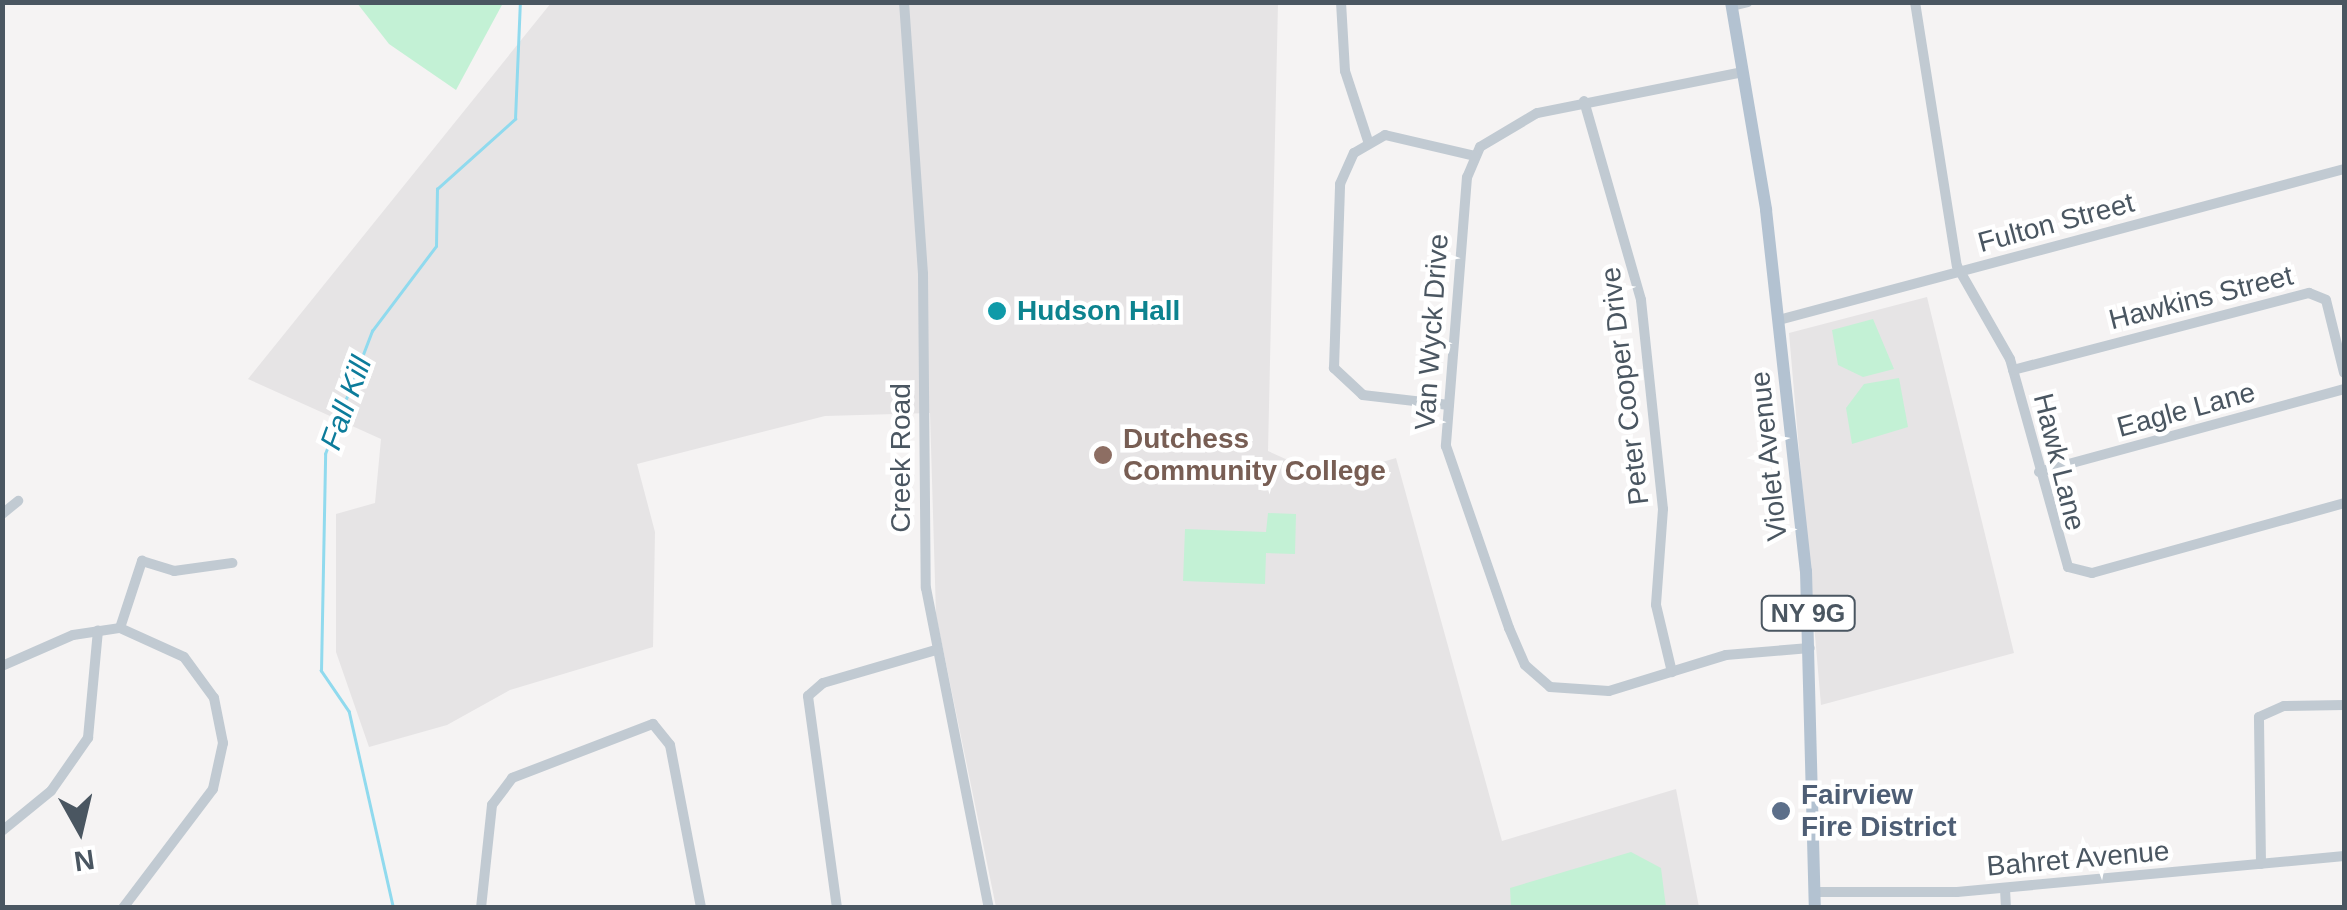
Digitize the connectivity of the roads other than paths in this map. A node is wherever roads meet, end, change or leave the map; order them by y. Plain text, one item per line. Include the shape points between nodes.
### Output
1 (904, 2) edge
2 (1340, 2) edge
3 (1748, 2) edge
4 (1915, 2) edge
5 (1732, 4) edge
6 (1743, 72) junction
7 (1584, 101) junction
8 (1368, 141) junction
9 (1475, 156) junction
10 (2344, 170) edge
11 (1958, 272) junction
12 (1779, 320) junction
13 (2013, 370) junction
14 (2344, 373) edge
15 (2344, 389) edge
16 (1449, 404) junction
17 (2039, 472) junction
18 (18, 502) dead end
19 (2344, 503) edge
20 (2, 514) edge
21 (232, 563) dead end
22 (120, 628) junction
23 (98, 630) junction
24 (1810, 648) junction
25 (936, 650) junction
26 (2, 666) edge
27 (1672, 672) junction
28 (2344, 705) edge
29 (2, 831) edge
30 (2344, 856) edge
31 (2261, 864) junction
32 (2005, 889) junction
33 (1814, 892) junction
34 (123, 908) edge
35 (481, 908) edge
36 (701, 908) edge
37 (837, 908) edge
38 (989, 908) edge
39 (1814, 908) edge
40 (2006, 908) edge

1 - 25 street, Creek Road
2 - 8 street via 1344,71
3 - 5 street
4 - 11 street
5 - 6 main road, Violet Avenue / NY 9G
6 - 7 street
6 - 12 main road, Violet Avenue / NY 9G
7 - 9 street via 1516,120
7 - 27 street, Peter Cooper Drive via 1641,300 1664,509 1656,605
8 - 9 street via 1414,136
8 - 16 street via 1341,175 1331,361 1363,395
9 - 16 street, Van Wyck Drive
10 - 11 street, Fulton Street
11 - 12 street, Fulton Street
11 - 13 street, Hawk Lane
12 - 24 main road, Violet Avenue / NY 9G
13 - 14 street, Hawkins Street via 2309,293 2326,300
13 - 17 street, Hawk Lane
15 - 17 street, Eagle Lane
16 - 27 street, Van Wyck Drive via 1449,458 1526,665 1550,687 1587,694
17 - 19 street, Hawk Lane via 2062,559 2081,574
18 - 20 street
21 - 22 street via 174,571 142,561
22 - 23 street
22 - 34 street via 164,643 201,674 223,743 212,789
23 - 26 street
23 - 29 street via 88,738 51,791
24 - 27 street, Van Wyck Drive via 1748,650
24 - 33 main road, Violet Avenue / NY 9G
25 - 37 street via 823,682 808,696
25 - 38 street, Creek Road
28 - 31 street via 2284,706 2259,718
30 - 31 street, Bahret Avenue
31 - 32 street, Bahret Avenue
32 - 33 street, Bahret Avenue
32 - 40 street
33 - 39 main road, Violet Avenue / NY 9G
35 - 36 street via 492,805 524,768 642,726 666,732

